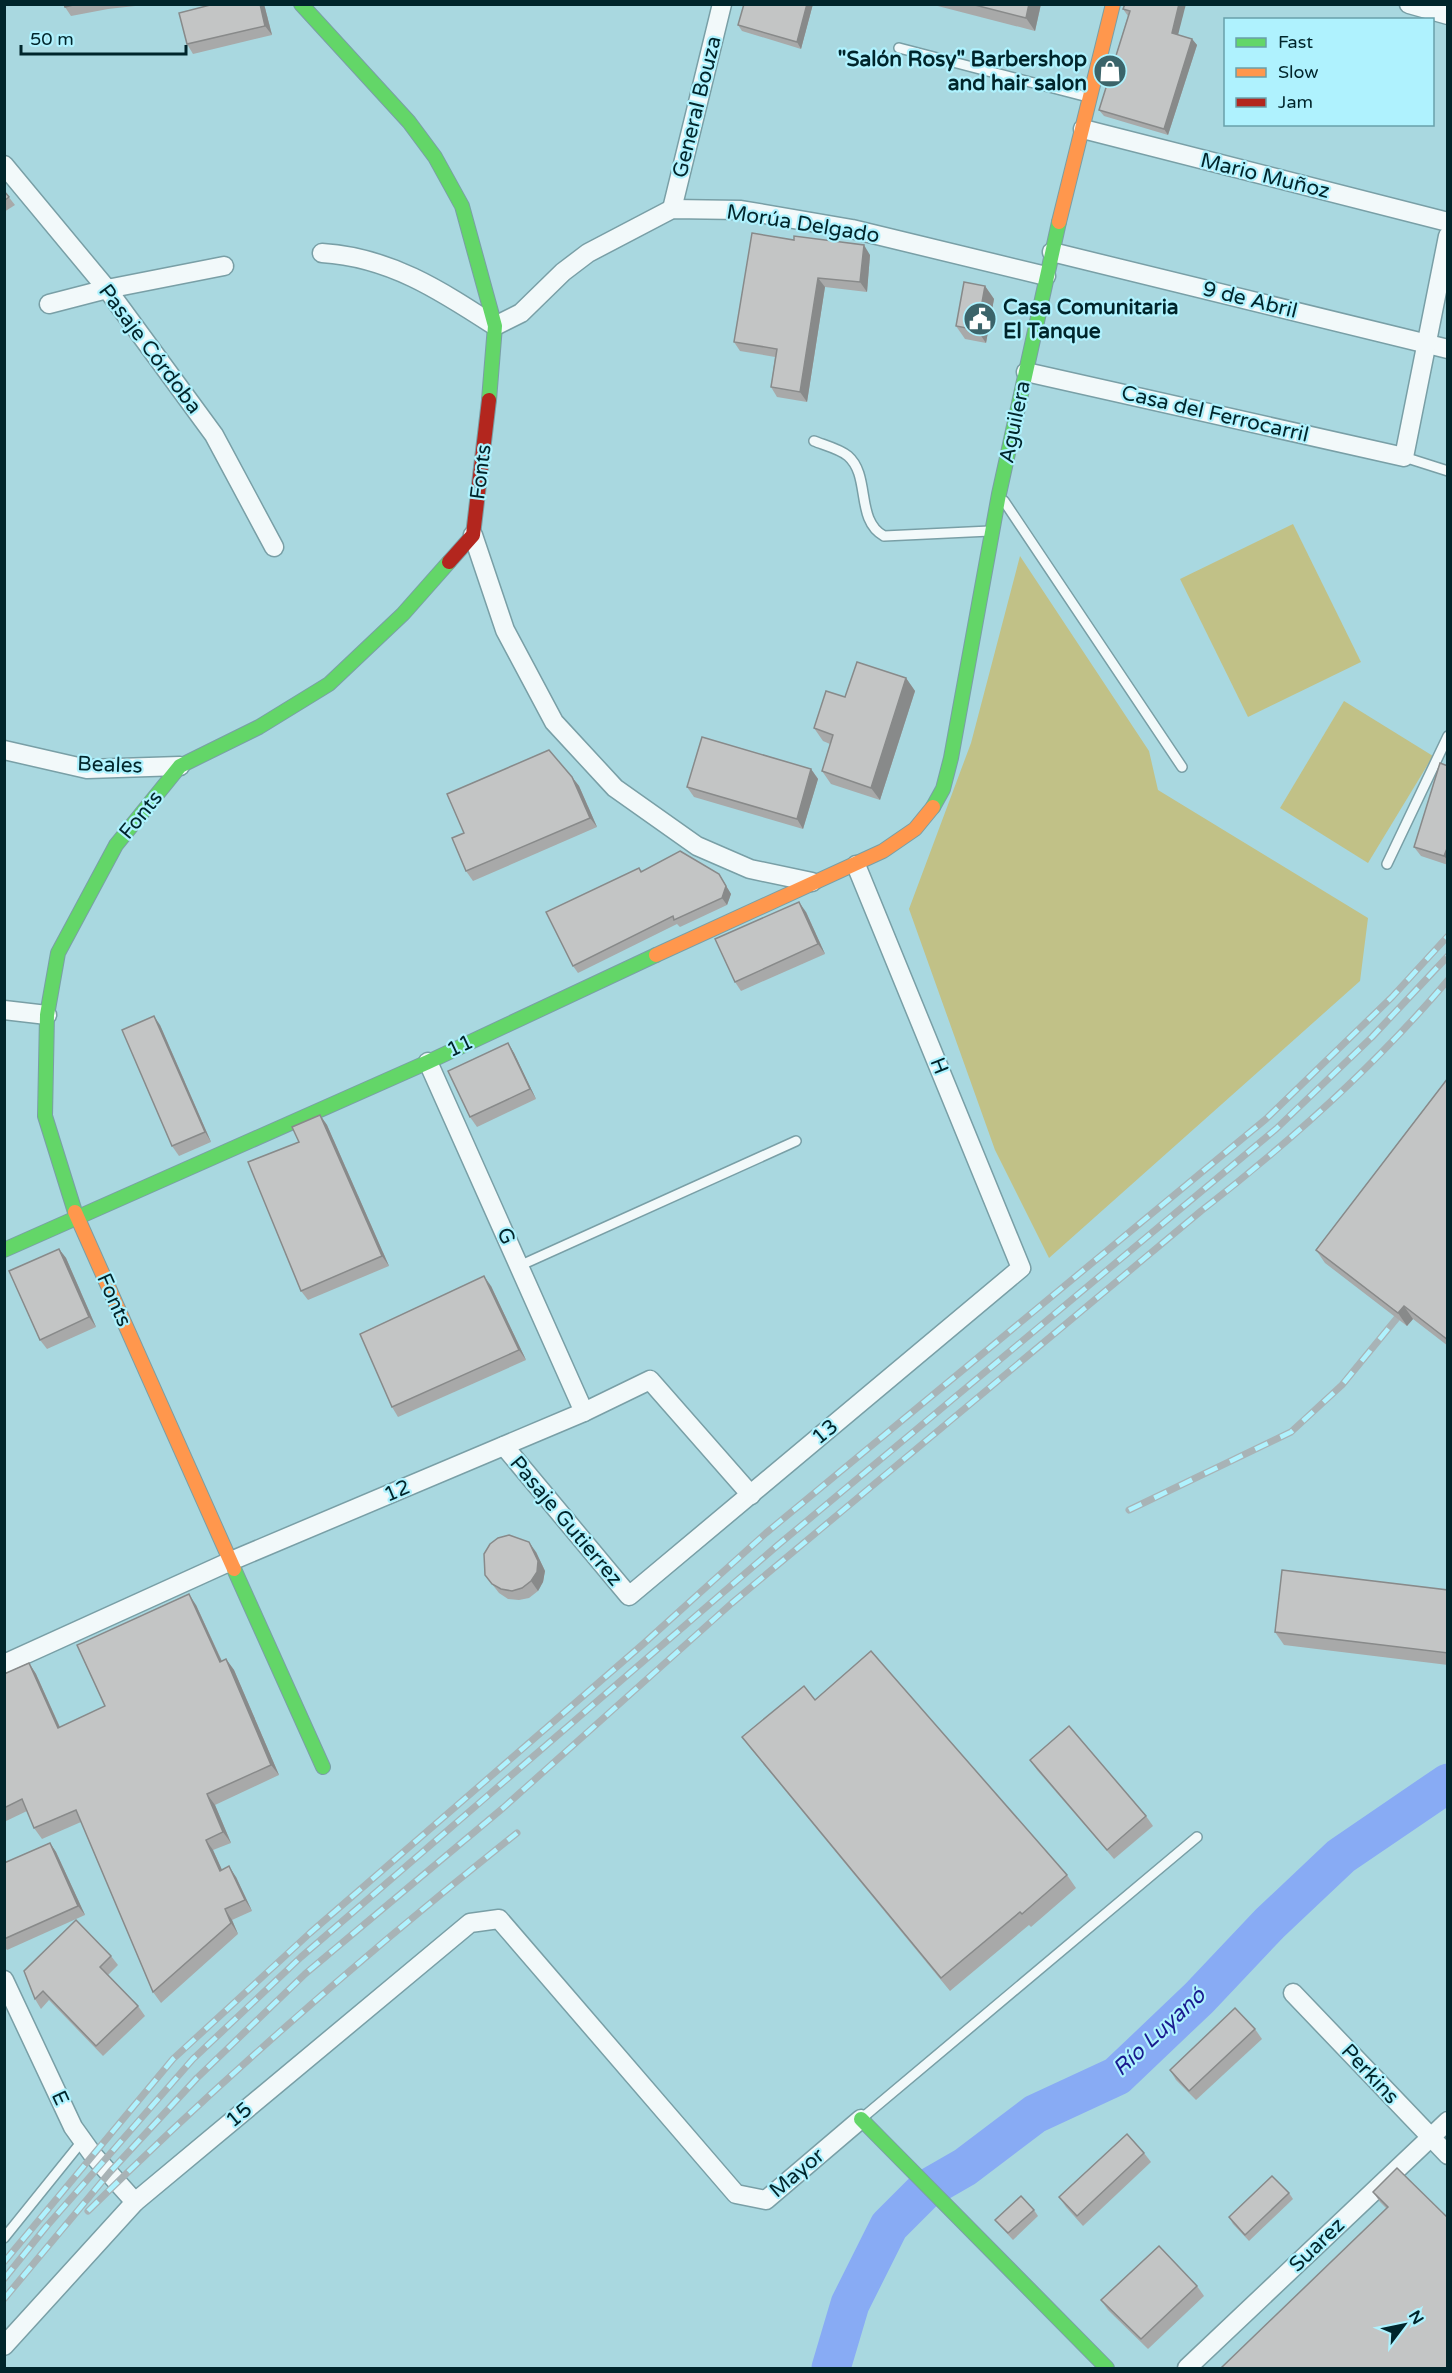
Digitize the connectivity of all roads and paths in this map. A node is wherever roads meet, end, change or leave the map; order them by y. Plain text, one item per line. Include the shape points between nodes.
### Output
1 (301, 4) edge
2 (722, 4) edge
3 (1113, 4) edge
4 (1409, 4) edge
5 (1448, 15) edge
6 (899, 48) dead end
7 (1090, 98) junction
8 (1083, 129) junction
9 (4, 165) edge
10 (672, 209) junction
11 (1448, 222) edge
12 (1448, 236) edge
13 (1052, 252) junction
14 (322, 253) dead end
15 (224, 266) dead end
16 (1046, 276) junction
17 (107, 289) junction
18 (49, 304) dead end
19 (495, 326) junction
20 (1428, 344) junction
21 (1448, 349) edge
22 (1026, 372) junction
23 (814, 441) dead end
24 (1404, 457) junction
25 (1448, 471) edge
26 (999, 494) junction
27 (992, 530) junction
28 (473, 535) junction
29 (274, 547) dead end
30 (1448, 736) edge
31 (4, 750) edge
32 (180, 766) junction
33 (1182, 767) dead end
34 (912, 833) joint
35 (1387, 864) dead end
36 (856, 865) junction
37 (812, 882) junction
38 (4, 1010) edge
39 (47, 1015) junction
40 (428, 1062) junction
41 (796, 1141) dead end
42 (76, 1216) junction
43 (4, 1250) edge
44 (519, 1266) junction
45 (1021, 1268) joint
46 (584, 1412) junction
47 (504, 1446) junction
48 (751, 1495) junction
49 (231, 1561) junction
50 (629, 1596) joint
51 (4, 1664) edge
52 (323, 1767) dead end
53 (1197, 1837) dead end
54 (500, 1920) joint
55 (4, 1980) edge
56 (1293, 1993) dead end
57 (861, 2119) junction
58 (1448, 2121) edge
59 (1430, 2138) junction
60 (83, 2140) junction
61 (1448, 2156) edge
62 (135, 2202) junction
63 (4, 2238) edge
64 (4, 2346) edge
65 (1107, 2368) edge
66 (1187, 2368) edge

1 - 19 street, Fonts via 409,122 447,176 462,206
2 - 10 street, General Bouza
3 - 7 street, Aguilera
4 - 5 street
6 - 7 lane
7 - 8 street, Aguilera
8 - 11 street, Mario Muñoz
8 - 13 street, Aguilera
9 - 17 street, Pasaje Córdoba
10 - 16 street, Morúa Delgado via 741,210 852,229
10 - 19 street, Morúa Delgado via 588,253 521,313
12 - 20 street
13 - 16 street, Aguilera
13 - 20 street, 9 de Abril
14 - 19 street via 360,256 389,265 440,290
15 - 17 street
16 - 22 street, Aguilera
17 - 18 street
17 - 29 street, Pasaje Córdoba via 214,435
19 - 28 street, Fonts
20 - 21 street, 9 de Abril
20 - 24 street
22 - 24 street, Casa del Ferrocarril
22 - 26 street, Aguilera
23 - 27 lane via 847,454 854,463 869,520 876,532 884,536
24 - 25 lane
26 - 27 street, Aguilera
26 - 33 lane
27 - 34 street, Aguilera via 951,758 939,798
28 - 32 street, Fonts via 403,614 328,684 259,727
28 - 37 street via 505,630 554,722 615,788 697,846 750,869
30 - 35 lane
31 - 32 street, Beales via 87,769
32 - 39 street, Fonts via 116,845 83,905 58,953
34 - 36 street, 11
36 - 37 street, 11
36 - 45 street, H
37 - 40 street, 11
38 - 39 street
39 - 42 street, Fonts via 45,1116
40 - 42 street, 11
40 - 44 street, G
41 - 44 lane
42 - 43 street, 11
42 - 49 street, Fonts
44 - 46 street, G
45 - 48 street, 13
46 - 47 street, 12
46 - 48 street, 12 via 650,1380
47 - 49 street, 12
47 - 50 street, Pasaje Gutierrez
48 - 50 street, 13
49 - 51 street, 12
49 - 52 street, Fonts
53 - 57 lane
54 - 57 street, Mayor via 736,2194 766,2200
54 - 62 street, 15 via 470,1923
55 - 60 street, E via 73,2127
56 - 59 street, Perkins
57 - 65 street
58 - 59 street, Suarez
59 - 61 street, Perkins
59 - 66 street, Suarez
60 - 62 street, E
60 - 63 lane
62 - 64 street, 15

